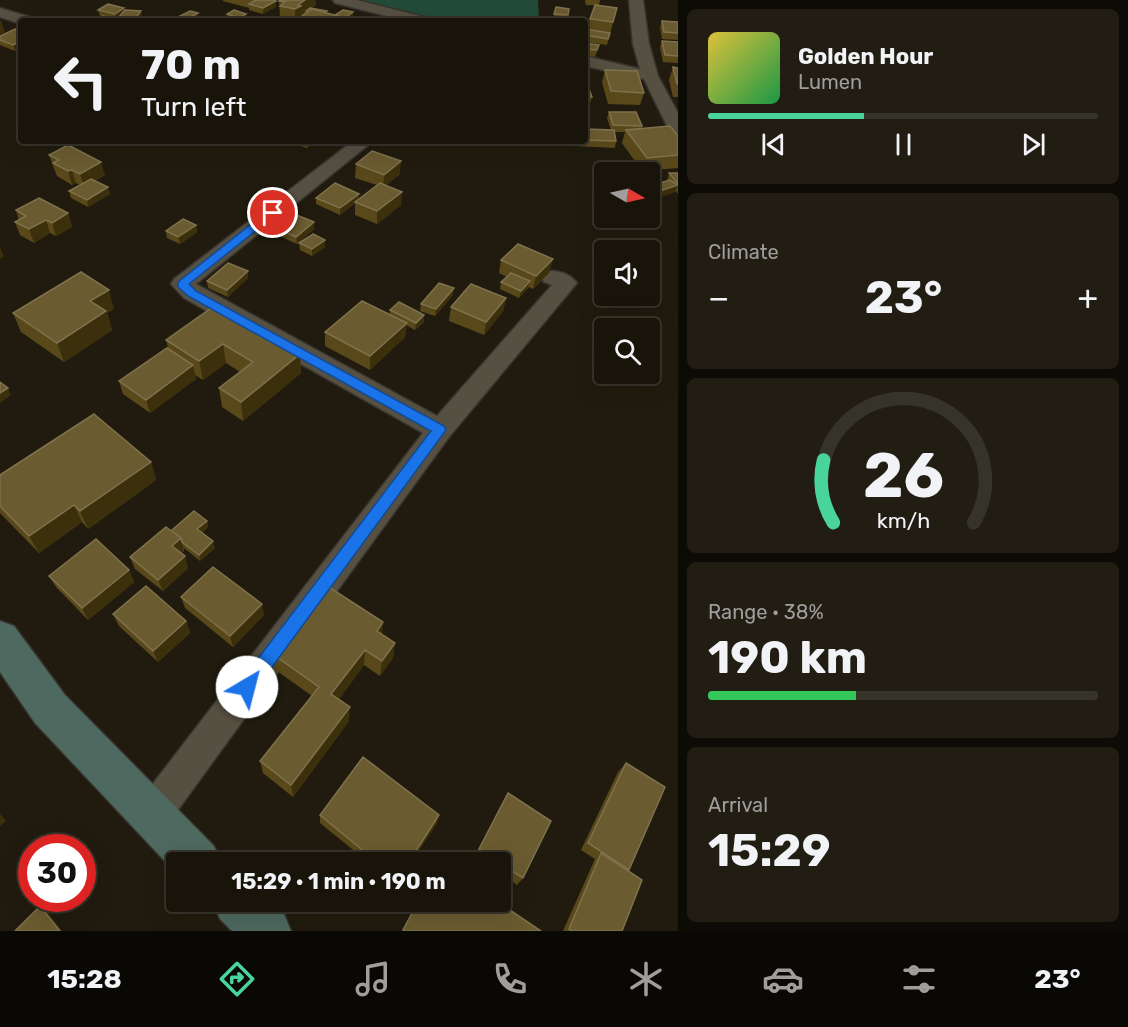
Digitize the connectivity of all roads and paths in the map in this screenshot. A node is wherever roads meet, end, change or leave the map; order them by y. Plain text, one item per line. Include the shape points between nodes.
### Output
1 (340, 0) edge
2 (636, 0) edge
3 (0, 12) edge
4 (19, 18) edge
5 (411, 18) edge
6 (588, 62) edge
7 (650, 76) junction
8 (678, 130) edge
9 (360, 144) edge
10 (552, 277) edge
11 (440, 430) junction
12 (0, 639) edge
13 (151, 816) junction
14 (188, 852) edge
15 (247, 912) edge
16 (267, 931) edge

1 - 5 street
2 - 7 street via 641,44
3 - 4 street
6 - 7 street
7 - 8 street
9 - 11 street via 182,284
10 - 11 street via 566,283
11 - 13 street
12 - 13 main road via 50,709
13 - 14 main road
15 - 16 main road

